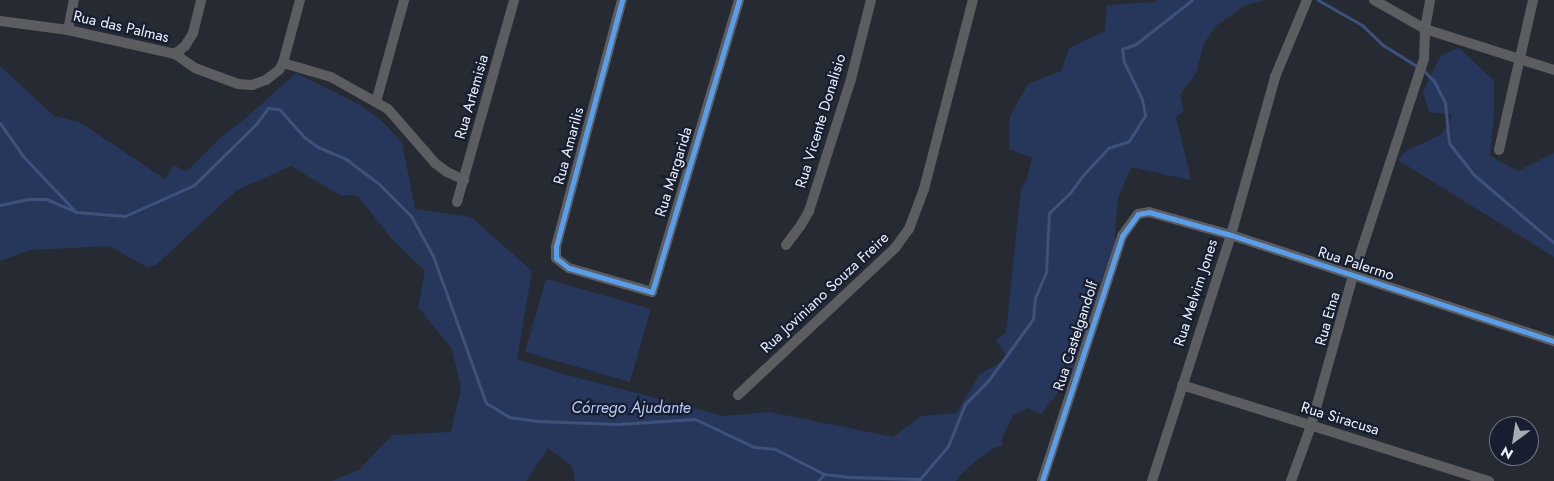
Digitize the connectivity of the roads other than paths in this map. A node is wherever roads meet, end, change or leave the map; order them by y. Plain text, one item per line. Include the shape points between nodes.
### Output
1 (74, 0) edge
2 (201, 0) edge
3 (300, 0) edge
4 (404, 0) edge
5 (514, 0) edge
6 (622, 0) edge
7 (739, 0) edge
8 (871, 0) edge
9 (973, 0) edge
10 (1374, 0) edge
11 (1430, 0) edge
12 (1533, 0) edge
13 (1306, 1) edge
14 (0, 21) edge
15 (1425, 28) junction
16 (68, 30) junction
17 (175, 54) junction
18 (1519, 60) junction
19 (282, 63) junction
20 (1554, 70) edge
21 (376, 102) junction
22 (1499, 150) dead end
23 (464, 180) junction
24 (457, 202) dead end
25 (1149, 212) joint
26 (1231, 235) junction
27 (786, 244) dead end
28 (592, 275) joint
29 (1353, 276) junction
30 (1554, 341) edge
31 (1182, 385) junction
32 (738, 395) dead end
33 (1311, 426) junction
34 (1042, 481) edge
35 (1152, 481) edge
36 (1291, 481) edge
37 (1489, 481) edge

1 - 16 street
2 - 17 street via 193,33
3 - 19 street
4 - 21 street
5 - 23 street, Rua Artemisia
6 - 28 street, Rua Amarilis via 556,247 559,263
7 - 28 street, Rua Margarida via 652,292
8 - 27 street, Rua Vicente Donalisio via 809,211
9 - 32 street, Rua Joviniano Souza Freire via 924,190 909,229 895,248
10 - 15 street
11 - 15 street, Rua Etna
12 - 18 street
13 - 26 street, Rua Melvim Jones via 1274,77
14 - 16 street, Rua das Palmas
15 - 18 street
15 - 29 street, Rua Etna via 1424,59
16 - 17 street, Rua das Palmas
17 - 19 street via 195,68 238,84 252,85 266,80 279,70
18 - 20 street
18 - 22 street
19 - 21 street via 331,77
21 - 23 street via 396,118 441,168
23 - 24 street, Rua Artemisia
25 - 26 street, Rua Palermo
25 - 34 street, Rua Castelgandolf via 1133,217 1122,236
26 - 29 street, Rua Palermo
26 - 31 street, Rua Melvim Jones
29 - 30 street, Rua Palermo
29 - 33 street, Rua Etna
31 - 33 street, Rua Siracusa
31 - 35 street, Rua Melvim Jones
33 - 36 street, Rua Etna
33 - 37 street, Rua Siracusa

